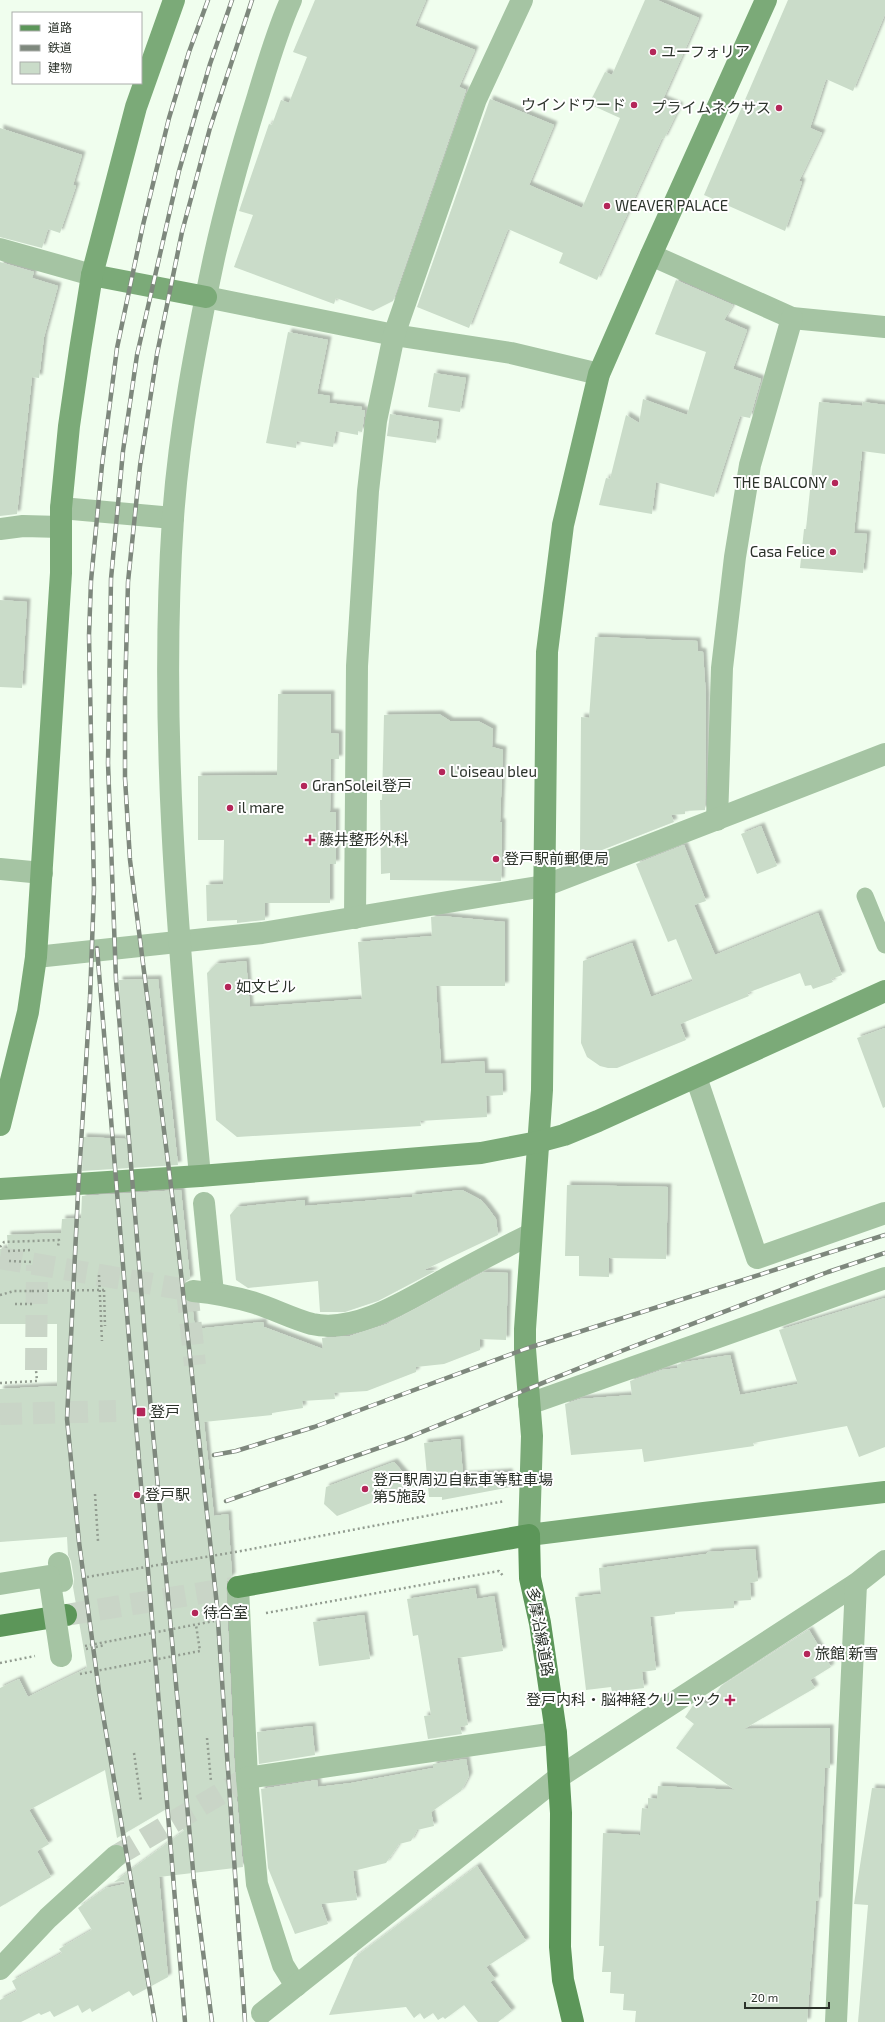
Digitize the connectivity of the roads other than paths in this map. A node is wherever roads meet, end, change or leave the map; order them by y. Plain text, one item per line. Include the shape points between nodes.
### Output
1 (174, 0) edge
2 (291, 0) edge
3 (522, 0) edge
4 (766, 0) edge
5 (0, 249) edge
6 (651, 255) junction
7 (92, 276) junction
8 (206, 297) junction
9 (792, 318) junction
10 (885, 327) edge
11 (394, 335) junction
12 (600, 374) junction
13 (61, 517) junction
14 (173, 518) junction
15 (0, 528) edge
16 (885, 754) edge
17 (717, 820) junction
18 (0, 869) edge
19 (42, 873) junction
20 (544, 886) junction
21 (865, 896) dead end
22 (355, 918) junction
23 (179, 943) junction
24 (885, 945) edge
25 (36, 957) junction
26 (885, 992) edge
27 (696, 1077) junction
28 (0, 1125) edge
29 (538, 1142) junction
30 (200, 1176) junction
31 (0, 1189) edge
32 (204, 1203) dead end
33 (885, 1213) edge
34 (531, 1234) junction
35 (885, 1278) edge
36 (529, 1404) junction
37 (885, 1492) edge
38 (529, 1535) junction
39 (885, 1561) edge
40 (0, 1584) edge
41 (856, 1584) junction
42 (238, 1587) joint
43 (66, 1615) tunnel mouth
44 (0, 1626) edge
45 (60, 1653) road end
46 (556, 1733) junction
47 (559, 1777) junction
48 (247, 1778) junction
49 (116, 1856) tunnel mouth
50 (0, 1969) edge
51 (296, 1986) junction
52 (262, 2013) dead end
53 (573, 2022) edge
54 (836, 2022) edge

1 - 7 street via 136,107
2 - 8 street via 278,29 238,160
3 - 11 street via 476,99
4 - 6 street
5 - 7 street
6 - 9 street
6 - 12 street
7 - 8 street
7 - 13 street via 70,418
8 - 11 street
8 - 14 street via 180,450
9 - 10 street
9 - 17 street via 750,465 735,557 722,668
11 - 12 street via 511,353
11 - 22 street via 376,420 368,491 357,666
12 - 20 street via 563,525 547,652
13 - 14 street
13 - 15 street
13 - 19 street via 62,573
14 - 23 street via 169,662 172,828
16 - 17 street
17 - 20 street
18 - 19 street
19 - 25 street
20 - 22 street
20 - 29 street via 542,1090
21 - 24 lane
22 - 23 street via 262,934
23 - 25 street
23 - 30 street
25 - 28 street via 28,1012
26 - 27 street
27 - 29 street via 564,1135
27 - 33 street via 757,1258
29 - 30 street via 481,1153
29 - 34 street
30 - 31 street
32 - 34 street via 203,1292 254,1303 313,1324 335,1325 355,1322 404,1301
34 - 36 street via 525,1335
35 - 36 street
36 - 38 street via 532,1436
37 - 38 street
38 - 42 main road
38 - 46 main road, 多摩沿線道路 via 530,1578 540,1623
39 - 41 street
40 - 45 street, bridge via 49,1576
41 - 47 street
41 - 54 street
42 - 48 street
43 - 44 main road
46 - 47 main road, 多摩沿線道路
46 - 48 street
47 - 51 street
47 - 53 main road, 多摩沿線道路 via 560,1947 563,1980
48 - 51 street via 257,1884 282,1965
49 - 50 street via 48,1918
51 - 52 street

